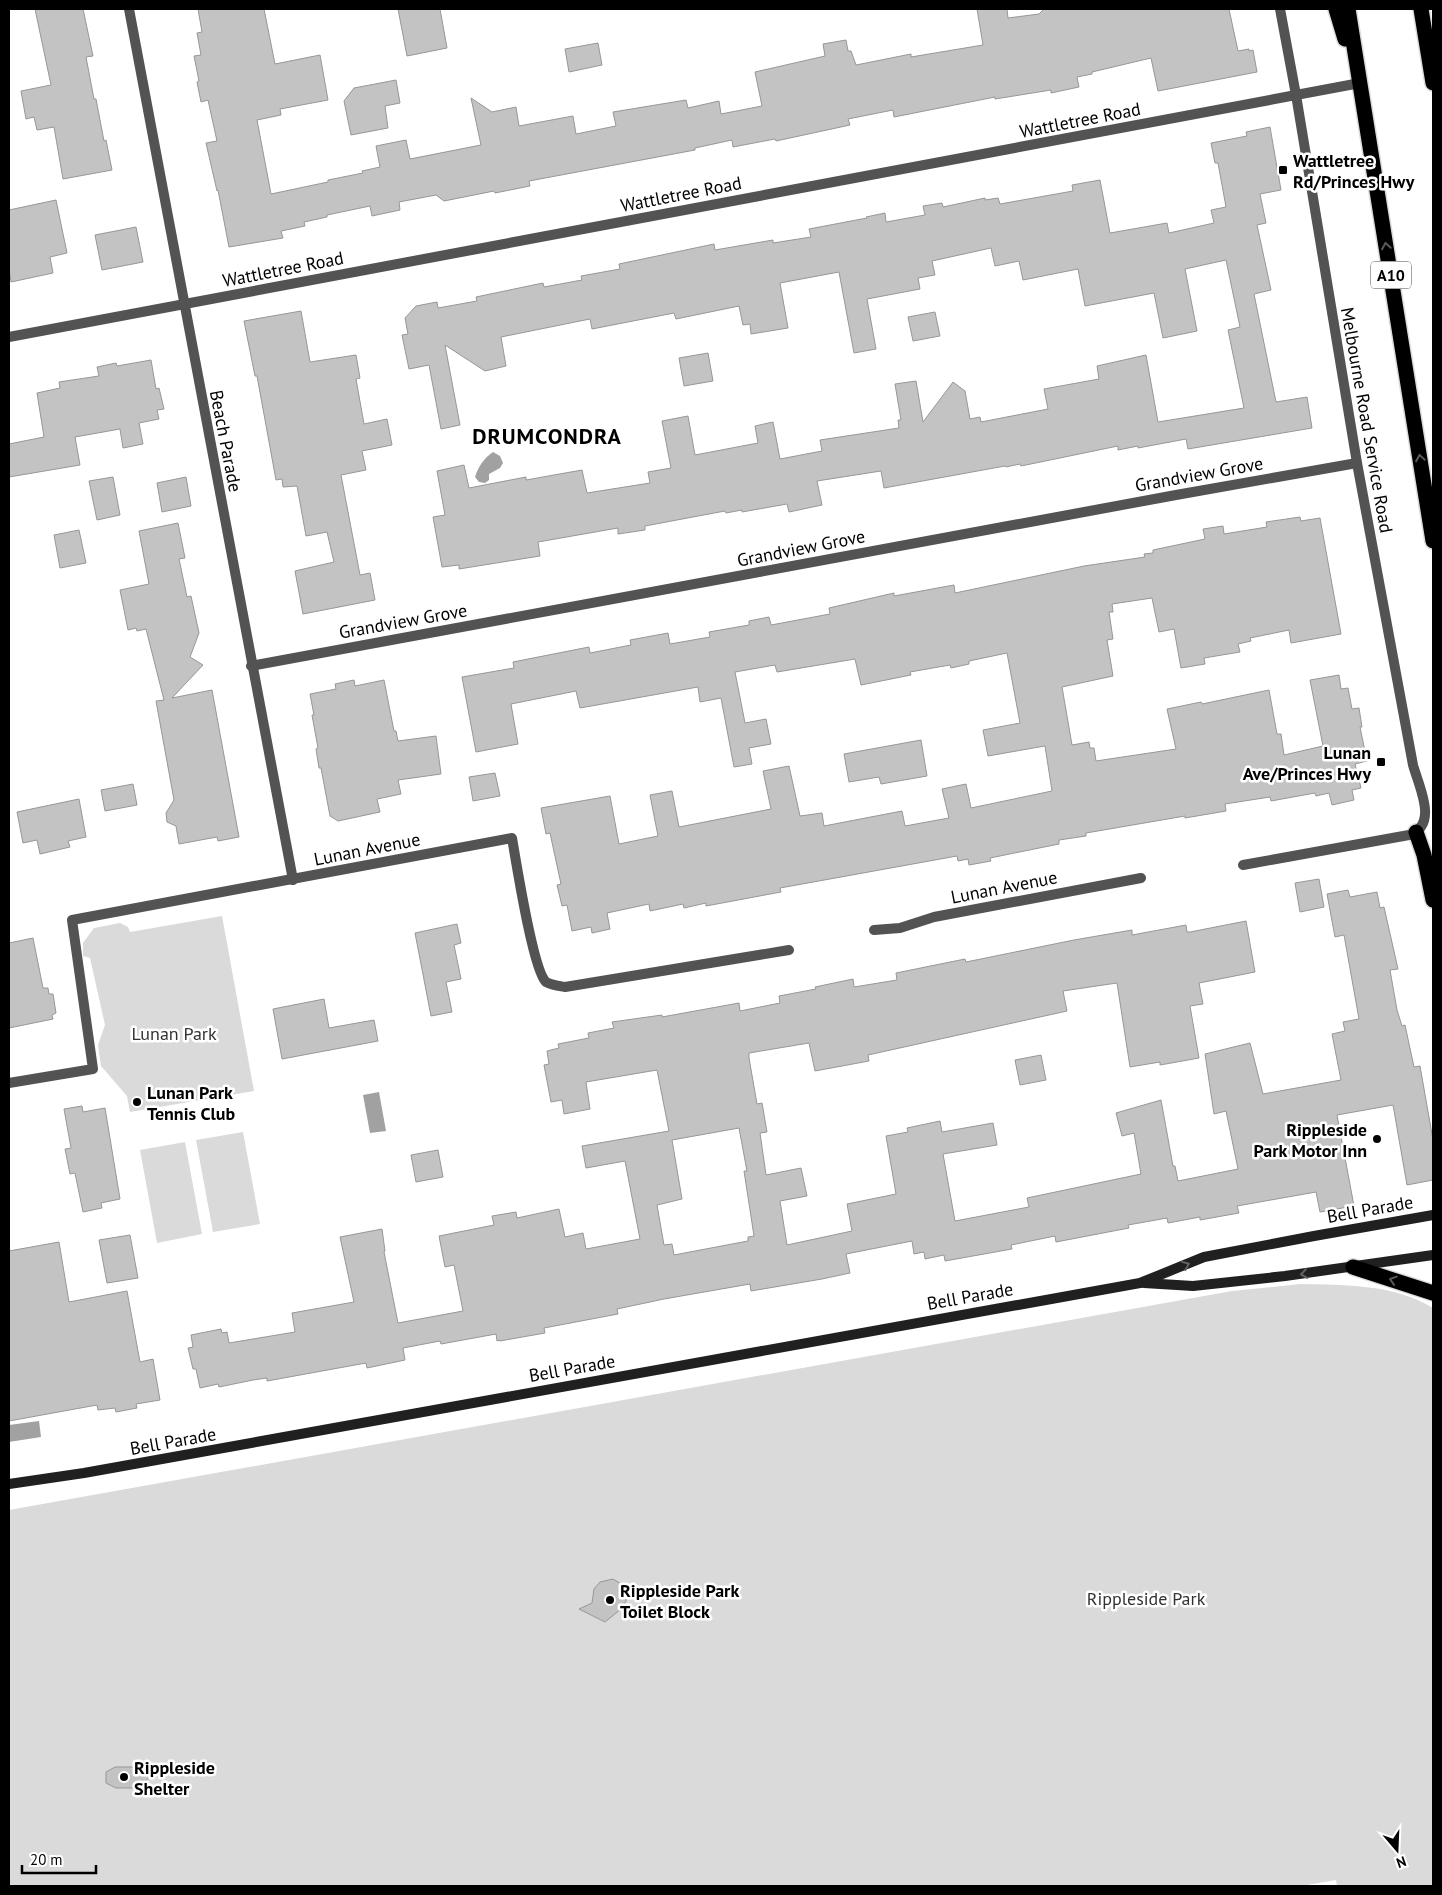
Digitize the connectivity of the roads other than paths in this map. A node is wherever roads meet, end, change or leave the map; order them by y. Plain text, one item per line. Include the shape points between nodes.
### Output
1 (130, 9) edge
2 (1280, 9) edge
3 (1336, 9) edge
4 (1348, 9) edge
5 (1421, 9) edge
6 (1360, 83) junction
7 (1433, 83) edge
8 (1296, 95) junction
9 (184, 304) junction
10 (9, 337) edge
11 (1357, 463) junction
12 (1433, 540) edge
13 (252, 666) junction
14 (1416, 832) junction
15 (1243, 865) dead end
16 (1141, 878) dead end
17 (293, 880) junction
18 (1433, 900) edge
19 (874, 930) dead end
20 (789, 950) dead end
21 (9, 1083) edge
22 (1433, 1215) edge
23 (1433, 1256) edge
24 (1353, 1267) junction
25 (1140, 1283) junction
26 (1433, 1293) edge
27 (9, 1484) edge

1 - 9 street, Beach Parade
2 - 8 street, Melbourne Road Service Road
3 - 6 highway
4 - 6 highway, A10
5 - 7 highway
6 - 8 street, Wattletree Road
12 -> 6 highway, A10
8 - 9 street, Wattletree Road
8 - 11 street, Melbourne Road Service Road
9 - 10 street, Wattletree Road
9 - 13 street, Beach Parade
11 - 13 street, Grandview Grove
11 - 14 street, Melbourne Road Service Road via 1412,765 1426,815
13 - 17 street, Beach Parade
14 - 15 street
14 - 18 highway
16 - 19 street, Lunan Avenue via 934,917 900,928
17 - 20 street, Lunan Avenue via 512,838 536,962 546,982 565,987
17 - 21 street, Lunan Avenue via 72,920 93,1070
25 -> 22 street, Bell Parade via 1204,1257
23 - 24 street, Bell Parade
24 -> 25 street, Bell Parade via 1193,1286
26 -> 24 highway
25 - 27 street, Bell Parade via 94,1472

